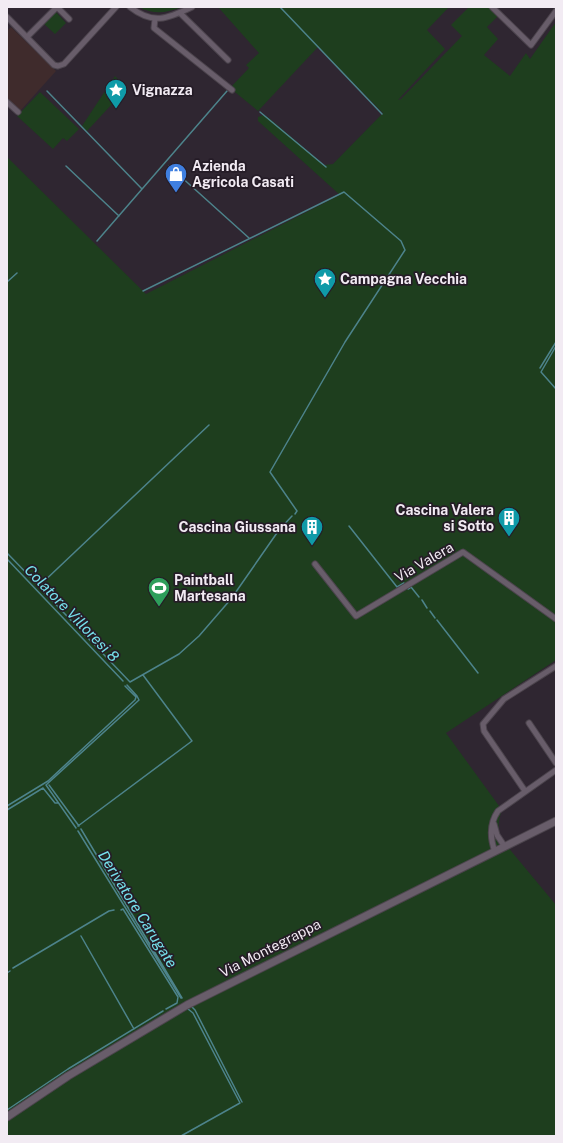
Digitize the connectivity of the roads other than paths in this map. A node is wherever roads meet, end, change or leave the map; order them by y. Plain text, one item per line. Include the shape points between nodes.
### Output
1 (57, 7) edge
2 (116, 7) edge
3 (130, 7) edge
4 (192, 7) edge
5 (492, 7) edge
6 (556, 11) edge
7 (180, 13) junction
8 (7, 17) edge
9 (69, 19) dead end
10 (155, 19) junction
11 (27, 37) junction
12 (228, 60) dead end
13 (232, 90) dead end
14 (7, 102) edge
15 (18, 112) dead end
16 (315, 564) dead end
17 (556, 619) edge
18 (556, 666) edge
19 (529, 723) dead end
20 (556, 763) edge
21 (556, 770) edge
22 (525, 791) junction
23 (493, 821) junction
24 (556, 821) edge
25 (505, 847) junction
26 (495, 852) junction
27 (7, 1117) edge

1 - 9 street
1 - 11 street
2 - 11 street via 60,66 54,65
3 - 10 street via 142,16
4 - 7 street
5 - 6 street via 531,45
7 - 10 street
7 - 12 street
8 - 11 street
10 - 13 street via 154,28
14 - 15 street
16 - 17 street, Via Valera via 356,616 463,552
18 - 22 street via 504,699 483,724 484,730
19 - 20 street
21 - 22 street
22 - 23 street via 500,808
23 - 25 street via 496,833
23 - 26 street via 491,837
24 - 25 street, Via Montegrappa
25 - 26 street, Via Montegrappa
26 - 27 street, Via Montegrappa via 187,1004 68,1076

